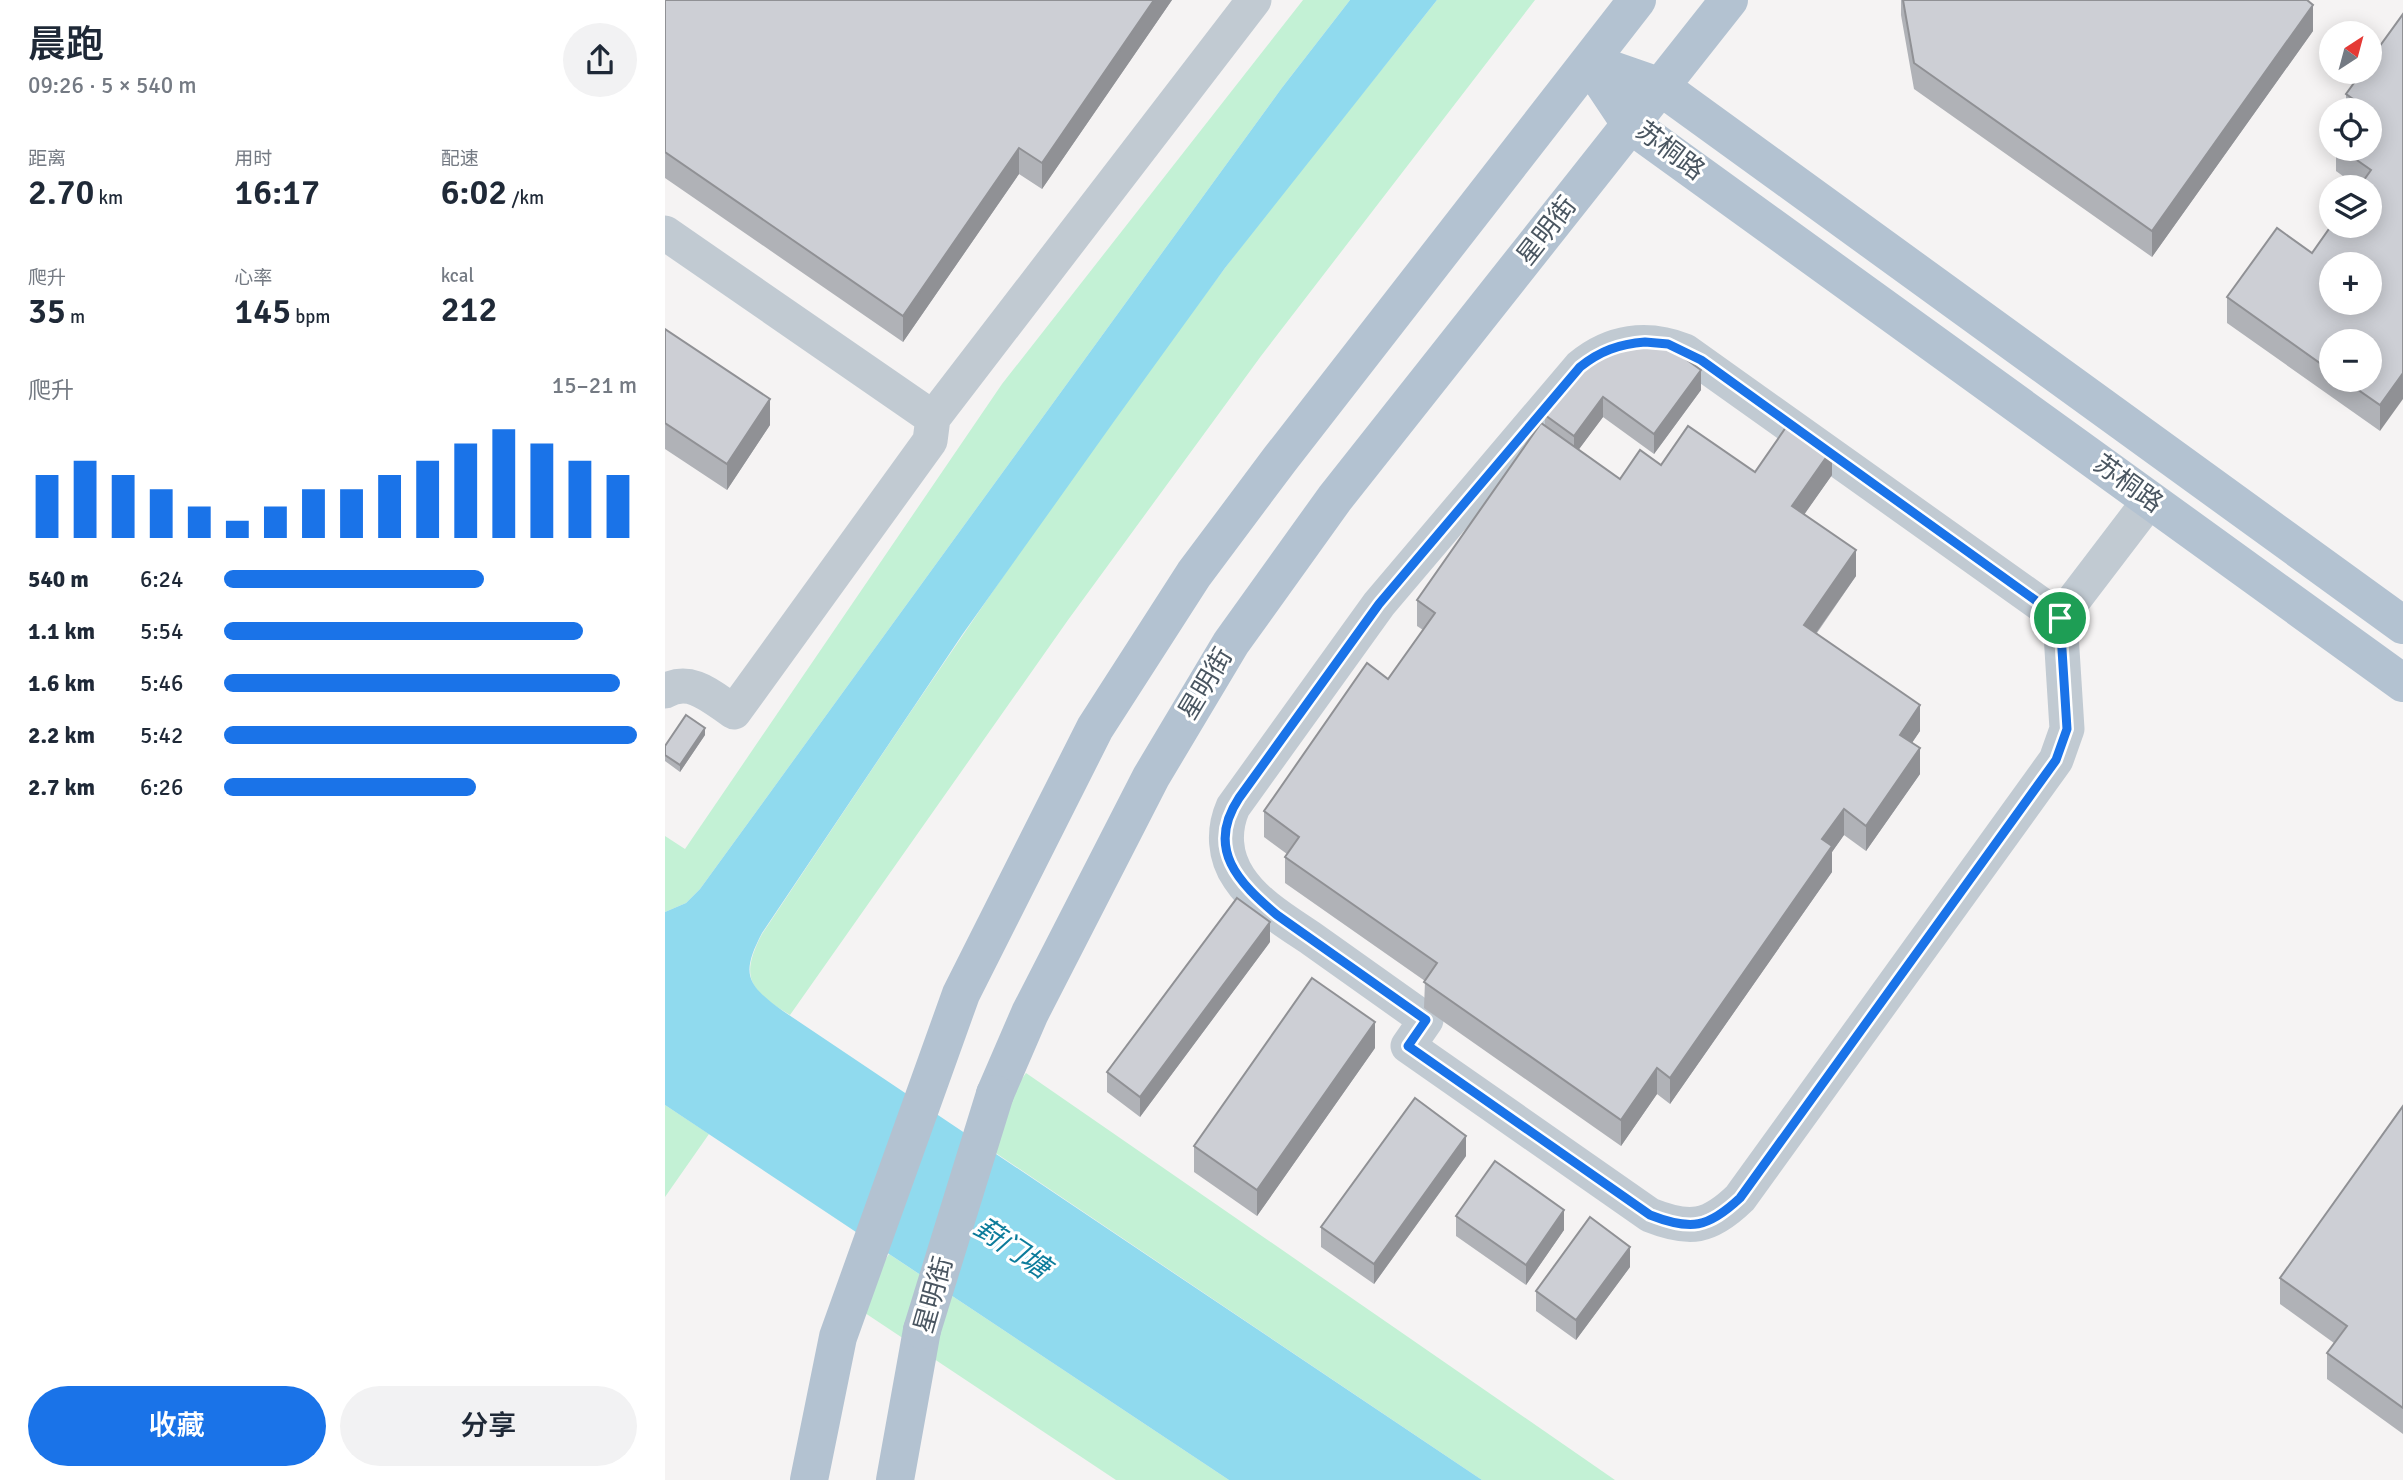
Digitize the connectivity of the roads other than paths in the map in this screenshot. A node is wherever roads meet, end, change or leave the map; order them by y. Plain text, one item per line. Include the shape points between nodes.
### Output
1 (1254, 0) edge
2 (1637, 0) edge
3 (1729, 0) edge
4 (1588, 62) junction
5 (1661, 87) junction
6 (1631, 125) junction
7 (665, 233) edge
8 (933, 418) junction
9 (2150, 500) junction
10 (2060, 618) junction
11 (2403, 625) edge
12 (2403, 683) edge
13 (665, 691) edge
14 (809, 1480) edge
15 (895, 1480) edge

1 - 8 lane
2 - 4 main road
3 - 5 main road, 星明街
4 - 5 main road, 苏桐路
4 - 6 main road, 苏桐路
4 - 14 main road via 1194,574 1095,729 961,994 838,1337
5 - 6 main road, 星明街
5 - 11 main road, 苏桐路
6 - 9 main road, 苏桐路
6 - 15 main road, 星明街, bridge via 1335,498 1231,643 1151,777 1030,1013 995,1094 922,1330
7 - 8 lane
8 - 13 lane via 930,441 734,712 698,688 674,686
9 - 10 lane
9 - 12 main road, 苏桐路
10 - 10 lane via 1701,360 1668,344 1617,346 1580,367 1379,604 1233,807 1225,835 1231,866 1244,885 1277,915 1426,1020 1408,1046 1650,1215 1678,1224 1710,1221 1740,1198 2056,760 2067,729

